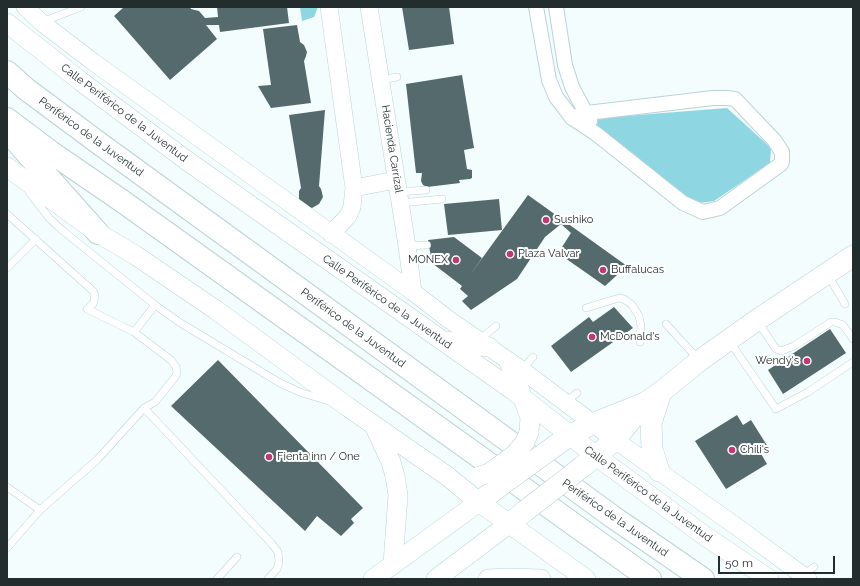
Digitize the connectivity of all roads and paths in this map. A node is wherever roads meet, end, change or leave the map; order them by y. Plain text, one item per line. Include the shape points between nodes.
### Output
1 (25, 7) edge
2 (81, 7) edge
3 (329, 7) edge
4 (369, 7) edge
5 (536, 7) edge
6 (556, 7) edge
7 (7, 22) edge
8 (42, 22) junction
9 (7, 72) edge
10 (587, 113) junction
11 (572, 118) junction
12 (7, 119) edge
13 (7, 131) edge
14 (595, 132) junction
15 (11, 170) edge
16 (354, 188) junction
17 (426, 190) dead end
18 (398, 192) junction
19 (442, 199) dead end
20 (7, 214) edge
21 (98, 233) junction
22 (331, 234) junction
23 (36, 239) junction
24 (427, 245) dead end
25 (407, 246) junction
26 (853, 256) edge
27 (7, 268) edge
28 (827, 273) junction
29 (413, 292) junction
30 (845, 304) dead end
31 (155, 305) junction
32 (586, 308) dead end
33 (757, 320) junction
34 (666, 324) dead end
35 (496, 326) dead end
36 (134, 332) junction
37 (853, 339) edge
38 (441, 340) junction
39 (728, 340) junction
40 (640, 342) dead end
41 (484, 344) junction
42 (533, 357) dead end
43 (699, 361) junction
44 (853, 362) edge
45 (516, 366) junction
46 (522, 397) junction
47 (653, 398) junction
48 (348, 407) junction
49 (144, 408) junction
50 (373, 424) junction
51 (592, 424) junction
52 (615, 440) junction
53 (562, 441) junction
54 (589, 462) junction
55 (659, 471) junction
56 (447, 476) junction
57 (7, 488) edge
58 (479, 502) junction
59 (40, 510) junction
60 (517, 517) junction
61 (7, 548) edge
62 (237, 557) dead end
63 (393, 564) junction
64 (808, 574) edge
65 (443, 576) edge
66 (217, 579) edge
67 (268, 579) edge
68 (373, 579) edge
69 (488, 579) edge
70 (541, 579) edge
71 (586, 579) edge
72 (650, 579) edge
73 (702, 579) edge
74 (769, 579) edge

1 - 8 street
2 - 8 lane
3 - 16 street
4 - 18 street, Hacienda Carrizal via 389,79
5 - 11 street via 549,80 556,97
6 - 10 street via 565,65 572,87
7 - 38 main road, Calle Periférico de la Juventud via 186,160
8 - 22 street via 98,66
9 - 73 highway, Periférico de la Juventud via 26,90 100,144
10 - 11 street
10 - 14 street
10 - 14 street via 713,98 735,99 781,149 782,164 720,208 703,212 683,203
11 - 14 street
12 - 72 highway
13 - 21 highway
15 - 21 main road
15 - 31 lane via 50,219
16 - 18 street
16 - 22 street via 352,207 348,216
17 - 18 lane
18 - 19 lane
18 - 25 street, Hacienda Carrizal
20 - 23 lane
21 - 48 main road via 216,310
22 - 29 street
23 - 27 lane
23 - 36 lane via 93,291 93,304 87,309
24 - 25 lane
25 - 29 street, Hacienda Carrizal
26 - 28 main road
28 - 30 lane
28 - 33 main road
29 - 41 street
31 - 36 lane
31 - 48 lane via 280,383 302,393
32 - 40 lane via 619,298 624,299 632,305 639,316
33 - 37 lane via 771,343 781,351 794,346 831,322 843,325
33 - 39 main road
34 - 43 lane
35 - 41 lane
36 - 49 lane via 171,360 177,372 155,402
38 - 41 main road
38 - 46 main road, Calle Periférico de la Juventud
39 - 43 main road
39 - 44 lane via 776,409 808,392
41 - 45 street
42 - 45 lane
43 - 47 main road
45 - 46 main road
45 - 51 street via 571,398
46 - 53 main road, Calle Periférico de la Juventud
46 - 56 main road, bridge via 530,417 530,432 515,454 494,470 480,476
47 - 51 main road
47 - 52 main road
47 - 55 main road via 652,449
48 - 50 main road
49 - 59 lane via 97,460
49 - 67 lane via 278,552 277,569
50 - 56 main road
50 - 63 main road via 391,462 398,495
51 - 52 street
51 - 53 main road
52 - 54 main road
52 - 55 street
53 - 54 main road, Calle Periférico de la Juventud
53 - 58 main road, bridge
54 - 60 main road, bridge
54 - 74 main road, Calle Periférico de la Juventud
55 - 64 street
56 - 58 main road
57 - 59 lane
58 - 60 main road
58 - 63 main road
59 - 61 lane
60 - 65 main road
60 - 71 main road
62 - 66 lane
63 - 68 main road
69 - 70 main road

